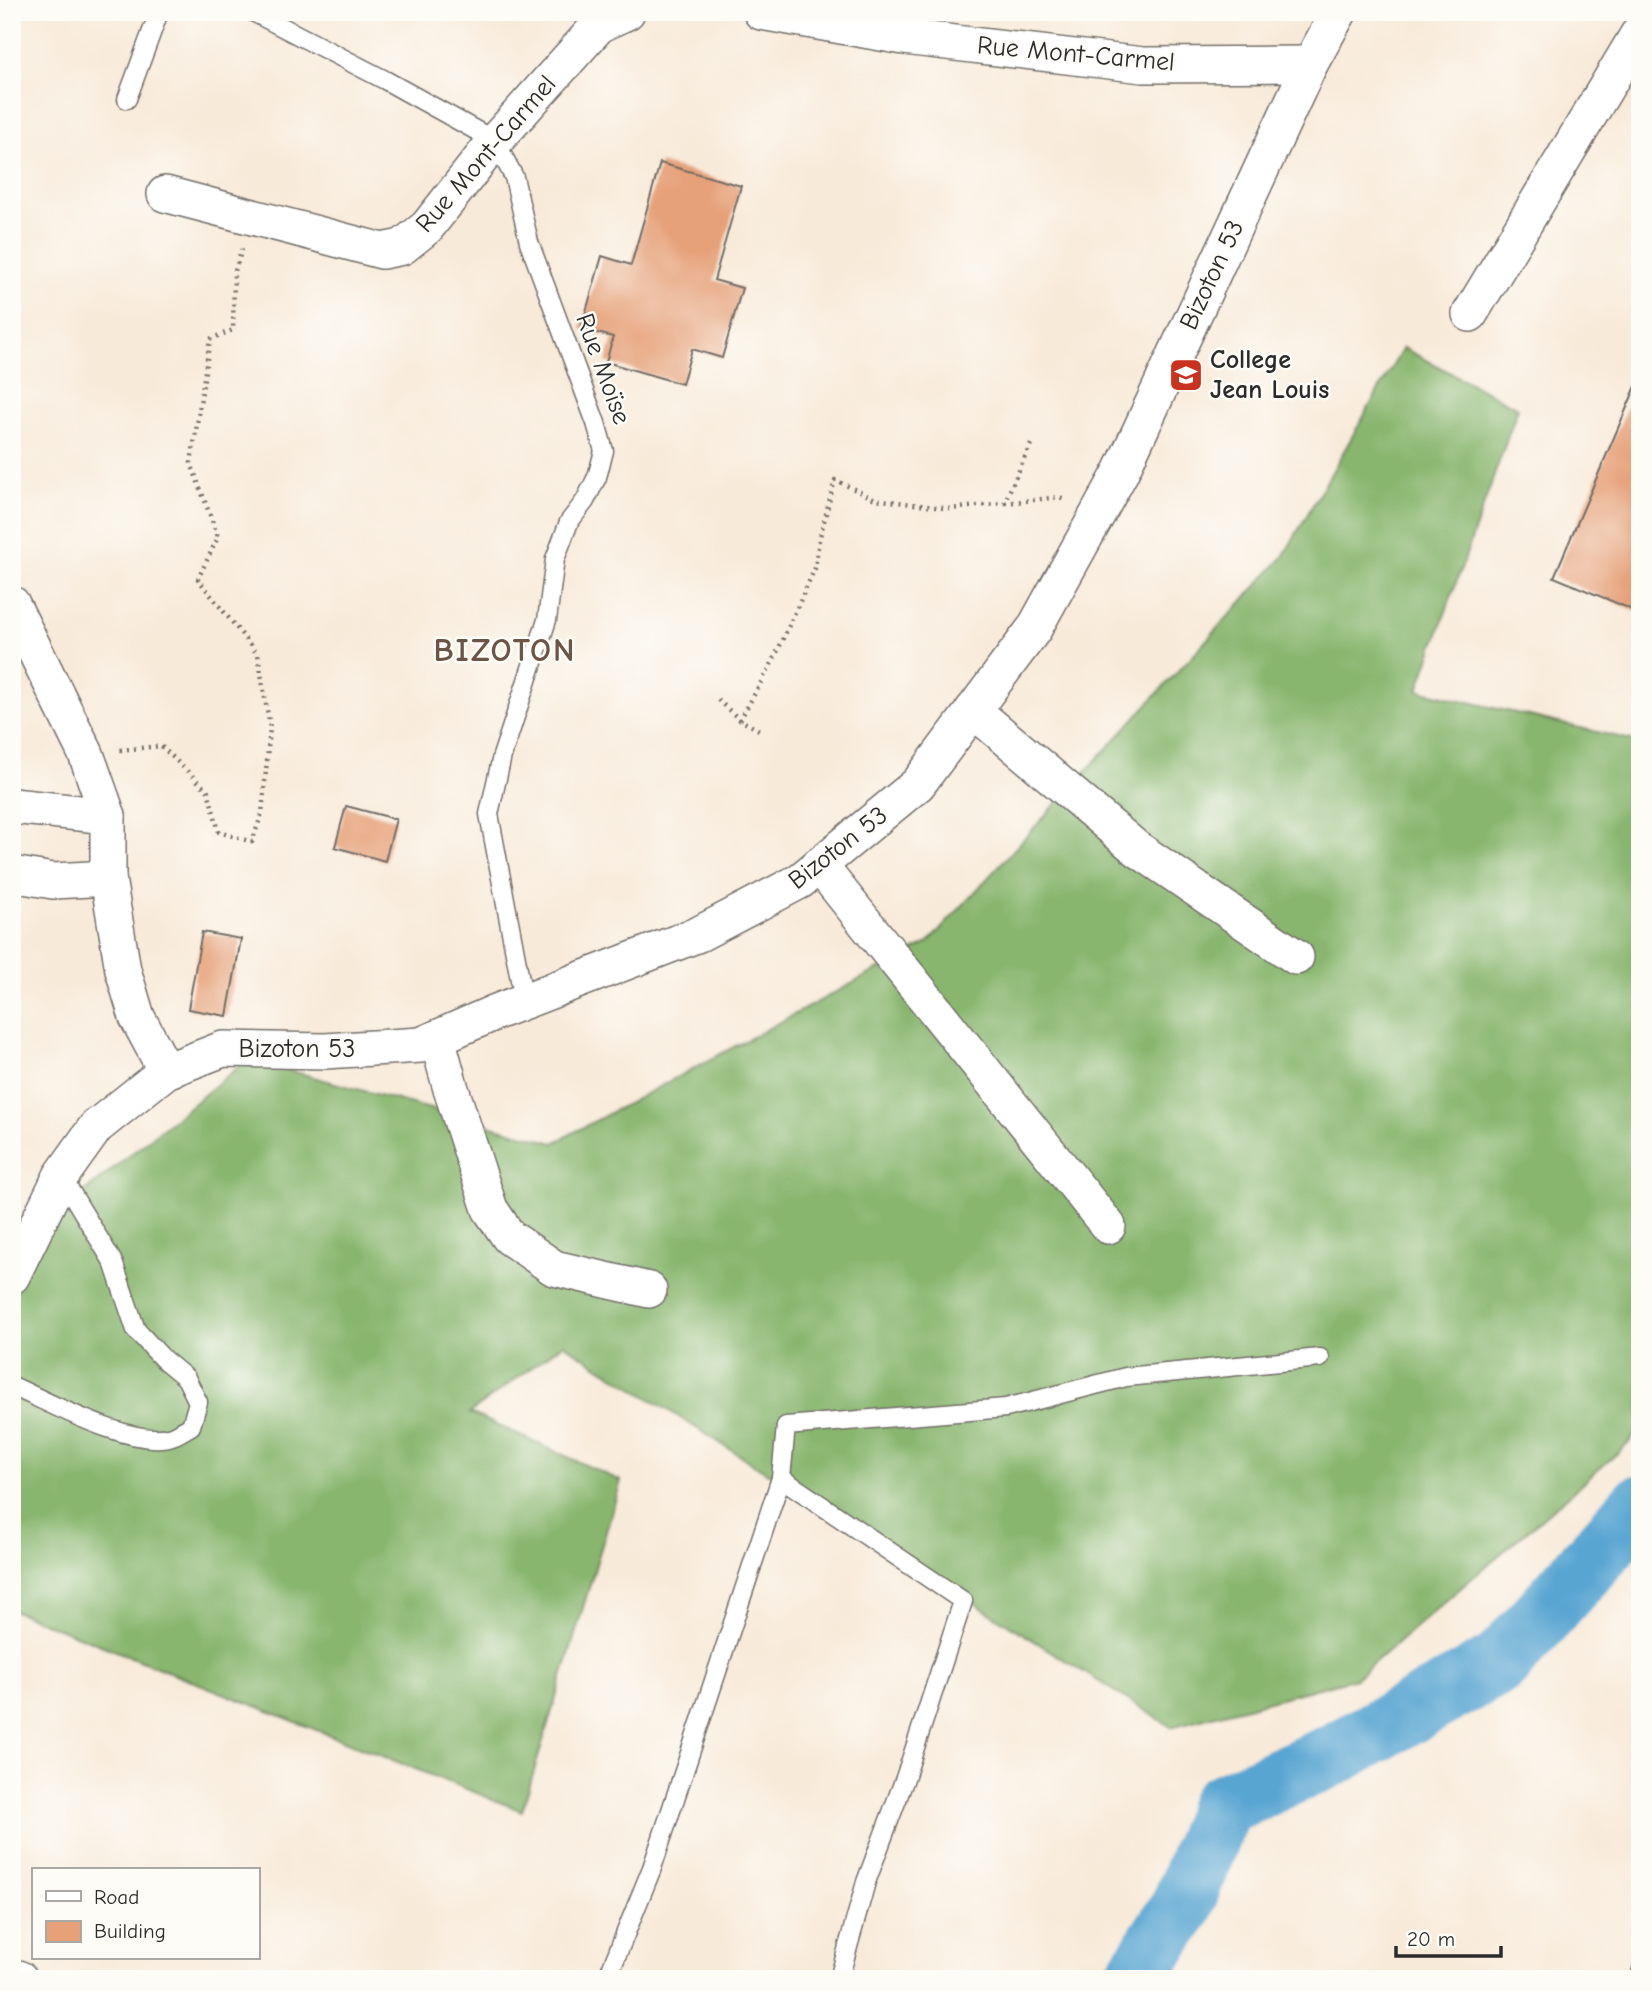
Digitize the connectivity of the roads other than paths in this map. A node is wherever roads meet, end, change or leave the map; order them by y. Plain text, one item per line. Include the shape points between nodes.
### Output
1 (159, 12) edge
2 (253, 12) edge
3 (627, 12) edge
4 (761, 12) edge
5 (1339, 12) edge
6 (1640, 31) edge
7 (1310, 64) junction
8 (127, 99) dead end
9 (495, 142) junction
10 (165, 194) dead end
11 (1469, 314) dead end
12 (12, 604) edge
13 (973, 710) junction
14 (12, 806) edge
15 (108, 816) junction
16 (820, 866) junction
17 (12, 874) edge
18 (108, 878) junction
19 (1296, 957) dead end
20 (524, 1001) junction
21 (437, 1038) junction
22 (166, 1071) junction
23 (61, 1176) junction
24 (1108, 1226) dead end
25 (14, 1267) edge
26 (649, 1290) dead end
27 (1320, 1357) dead end
28 (12, 1386) edge
29 (780, 1478) junction
30 (12, 1976) edge
31 (20, 1979) edge
32 (607, 1979) edge
33 (839, 1979) edge

1 - 8 lane
2 - 9 lane
3 - 9 street, Rue Mont-Carmel via 599,25
4 - 7 street, Rue Mont-Carmel via 904,37 1143,65
5 - 7 street, Bizoton 53
6 - 11 street
7 - 13 street, Bizoton 53 via 1121,472 1034,629
9 - 10 street, Rue Mont-Carmel via 427,227 402,247 382,251
9 - 20 lane, Rue Moïse via 514,177 529,242 604,451 597,478 569,522 555,559 547,620 502,756 489,814
12 - 15 street via 86,754
13 - 16 street, Bizoton 53 via 918,784
13 - 19 street via 1136,848
14 - 15 street
15 - 18 street
16 - 20 street, Bizoton 53 via 699,934
16 - 24 street
17 - 18 street via 53,881
18 - 22 street via 123,970 137,1017
20 - 21 street, Bizoton 53
21 - 22 street, Bizoton 53 via 421,1045 325,1051 223,1049
21 - 26 street via 490,1209 509,1237 554,1268
22 - 23 street, Bizoton 53 via 96,1127
23 - 25 street, Bizoton 53
23 - 28 lane via 113,1262 136,1330 186,1378 198,1402 191,1426 170,1437 140,1437 119,1433
27 - 29 lane via 1126,1377 1006,1408 786,1426
29 - 32 lane via 652,1868
29 - 33 lane via 963,1601 866,1882
30 - 31 street

